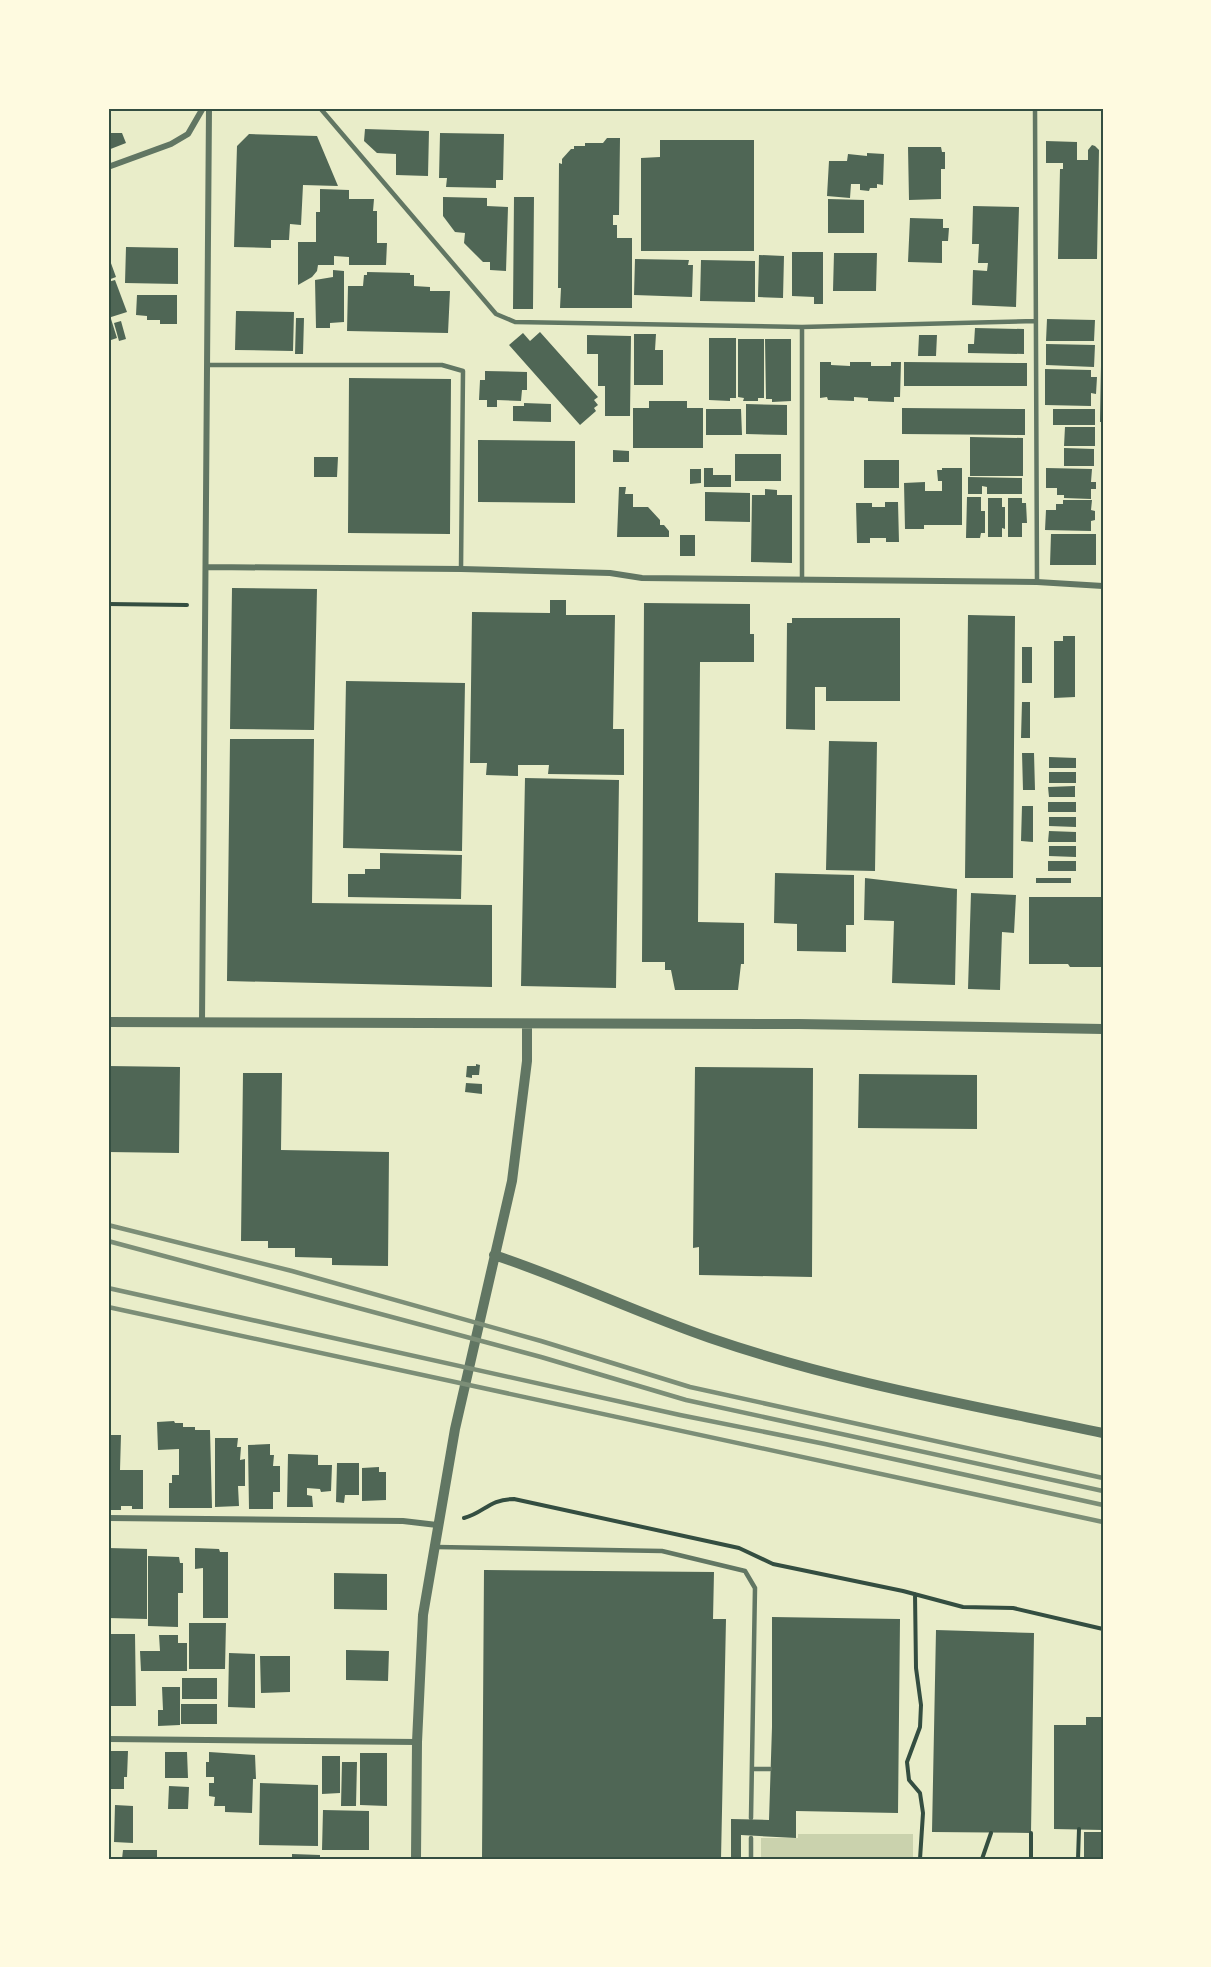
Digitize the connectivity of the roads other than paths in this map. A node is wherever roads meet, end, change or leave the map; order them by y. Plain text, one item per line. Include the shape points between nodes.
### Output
1 (204, 108) edge
2 (209, 108) edge
3 (320, 108) edge
4 (1035, 108) edge
5 (108, 167) edge
6 (1036, 321) junction
7 (801, 327) junction
8 (208, 365) junction
9 (207, 567) junction
10 (461, 569) junction
11 (802, 580) junction
12 (1037, 582) junction
13 (1103, 586) edge
14 (108, 1022) edge
15 (202, 1023) junction
16 (527, 1024) junction
17 (1103, 1029) edge
18 (494, 1255) junction
19 (1103, 1433) edge
20 (108, 1518) edge
21 (438, 1525) junction
22 (434, 1547) junction
23 (108, 1739) edge
24 (417, 1742) junction
25 (752, 1769) junction
26 (770, 1769) dead end
27 (751, 1818) dead end
28 (751, 1838) dead end
29 (416, 1859) edge
30 (751, 1859) edge

1 - 5 street via 188,134
2 - 8 street
3 - 7 lane via 496,314 515,322
4 - 6 lane
6 - 7 lane
6 - 12 lane
7 - 11 lane
8 - 9 street
8 - 10 lane via 442,365 463,371
9 - 10 street
9 - 15 street
10 - 11 street via 610,573 642,578
11 - 12 street
12 - 13 street
14 - 15 street
15 - 16 street
16 - 17 street
16 - 18 street via 527,1061 512,1181
18 - 19 street via 710,1338 795,1364
18 - 21 street
20 - 21 street via 403,1521
21 - 22 street
22 - 24 street via 423,1615
22 - 25 lane via 662,1551 745,1571 755,1588
23 - 24 street
24 - 29 street
25 - 26 lane
25 - 27 lane
28 - 30 lane

